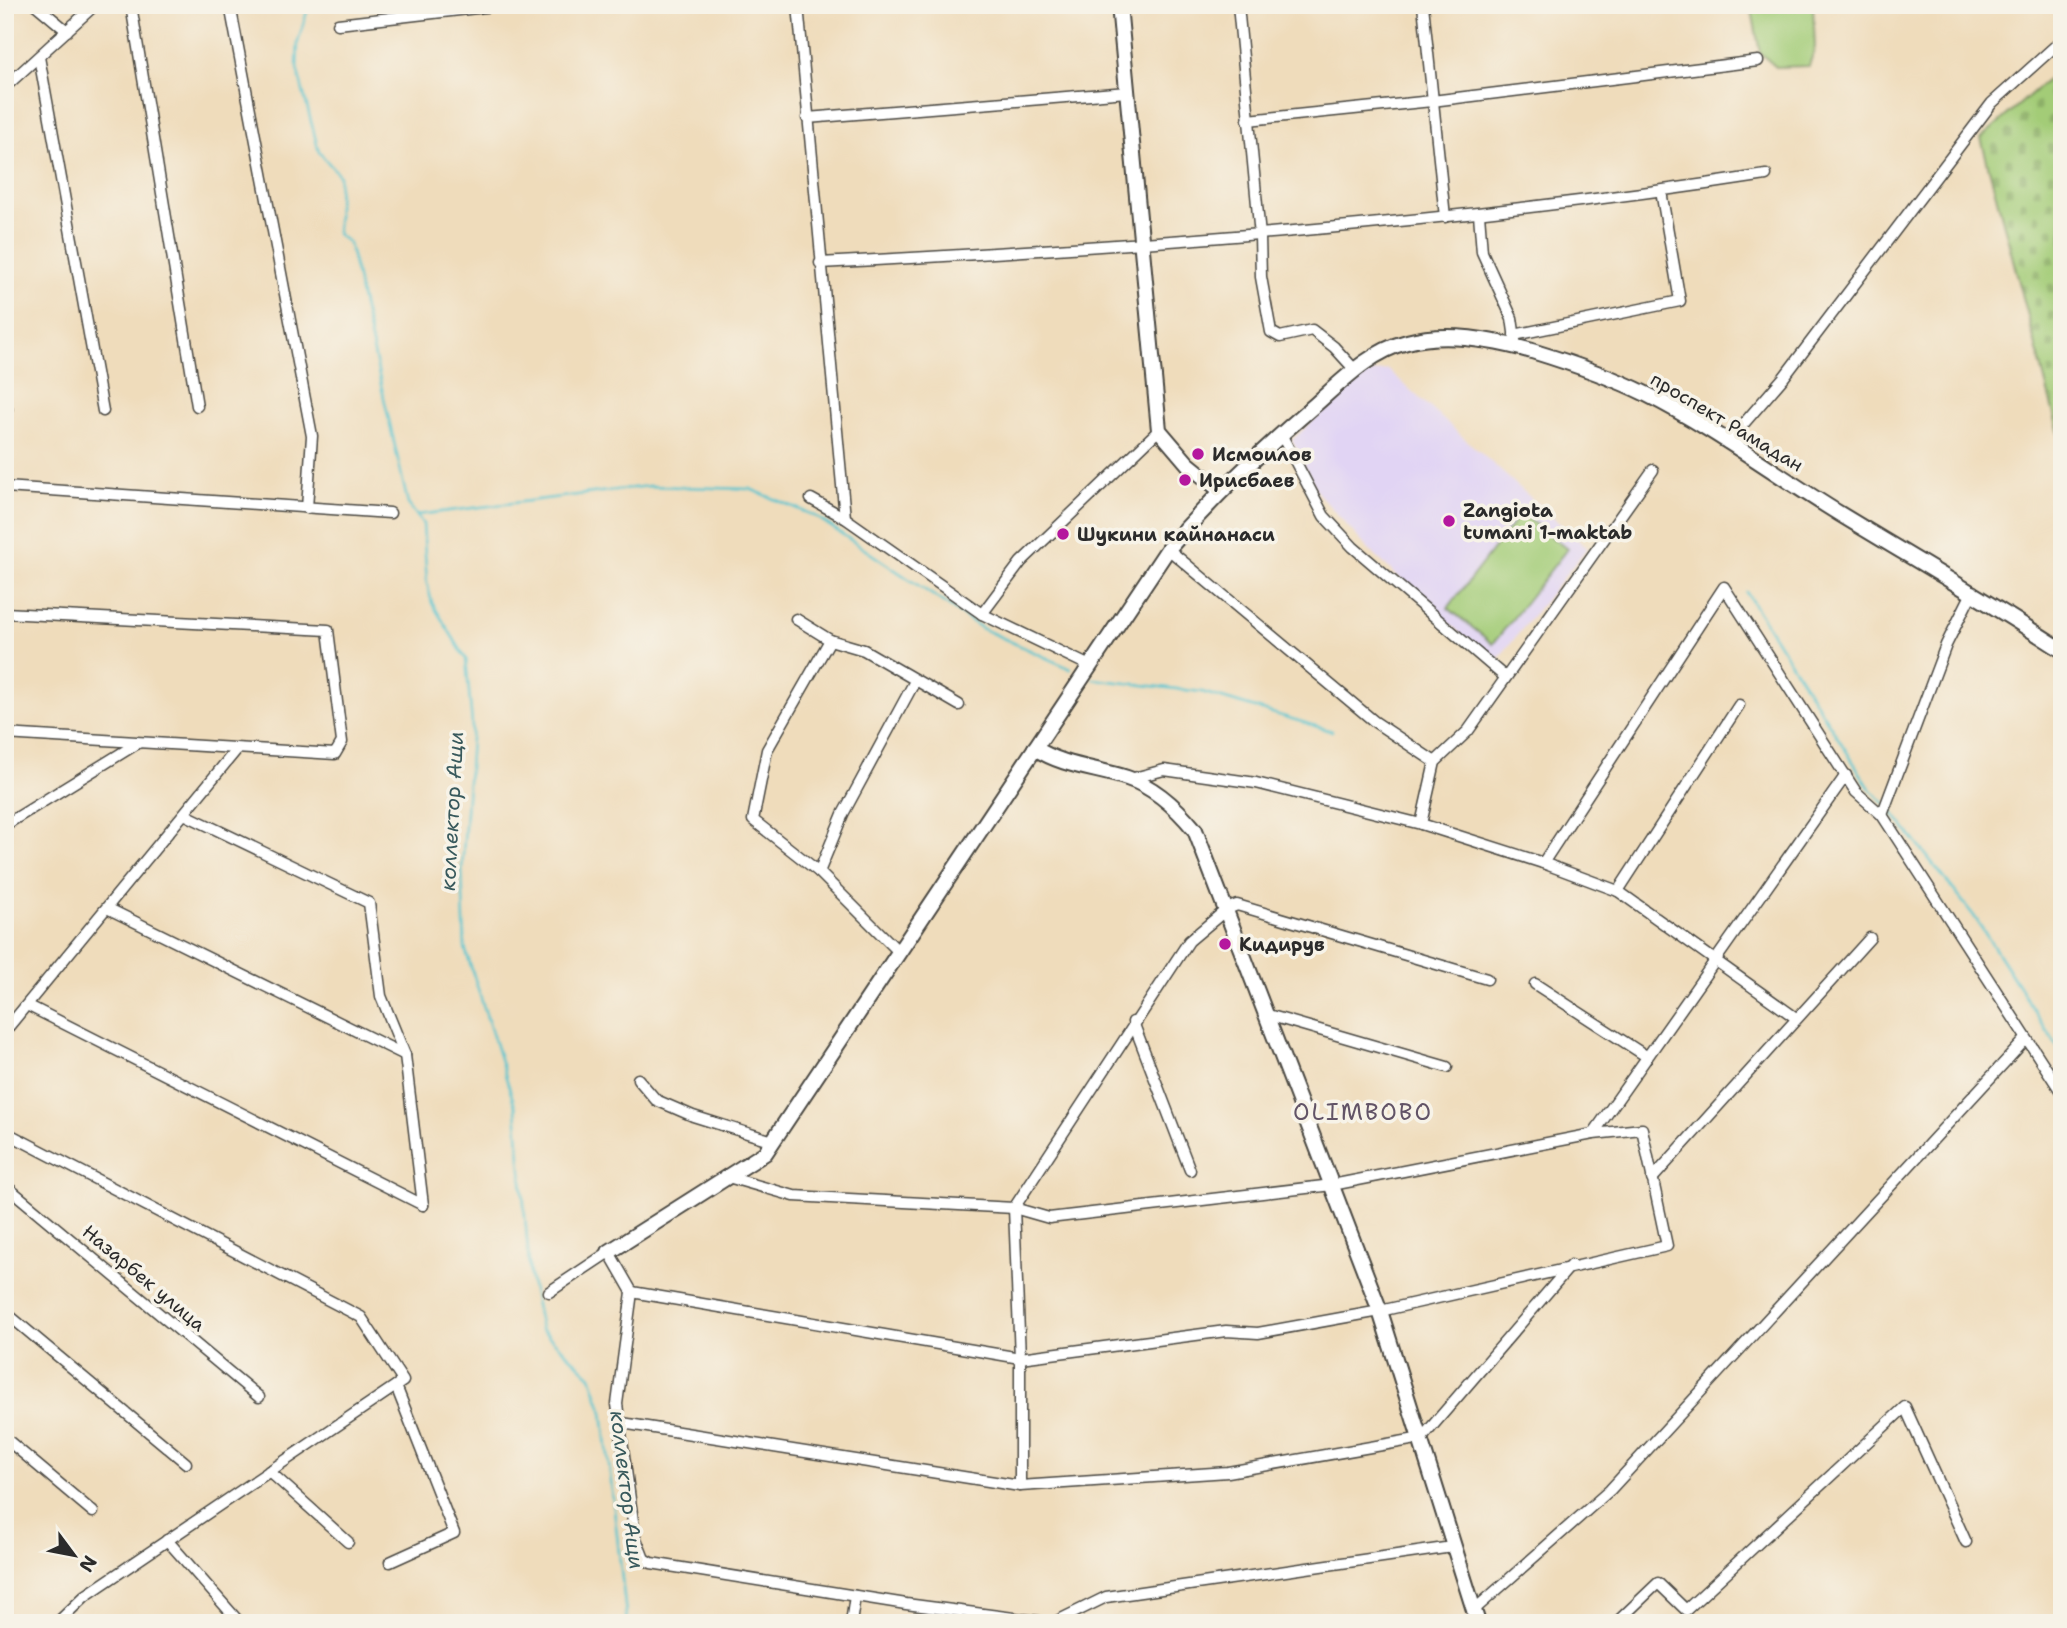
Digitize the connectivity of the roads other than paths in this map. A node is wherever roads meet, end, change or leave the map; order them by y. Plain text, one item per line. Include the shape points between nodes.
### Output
1 (36, 5) edge
2 (95, 5) edge
3 (131, 5) edge
4 (230, 5) edge
5 (503, 5) edge
6 (798, 5) edge
7 (1119, 5) edge
8 (1238, 5) edge
9 (1423, 5) edge
10 (338, 24) dead end
11 (66, 31) junction
12 (2062, 40) edge
13 (39, 57) junction
14 (1758, 61) dead end
15 (5, 87) edge
16 (1127, 92) junction
17 (1432, 102) junction
18 (807, 118) junction
19 (1248, 120) junction
20 (1766, 175) dead end
21 (1661, 191) junction
22 (1479, 214) junction
23 (1444, 217) junction
24 (1261, 236) junction
25 (1141, 246) junction
26 (820, 263) junction
27 (1515, 341) junction
28 (1355, 370) junction
29 (197, 406) dead end
30 (103, 411) dead end
31 (1159, 430) junction
32 (1281, 434) junction
33 (1727, 443) junction
34 (1653, 470) dead end
35 (5, 487) edge
36 (1220, 490) junction
37 (811, 499) dead end
38 (307, 508) junction
39 (390, 513) dead end
40 (845, 518) junction
41 (1168, 549) junction
42 (1973, 591) junction
43 (5, 613) edge
44 (982, 614) junction
45 (796, 619) dead end
46 (830, 640) junction
47 (2062, 650) edge
48 (1090, 666) junction
49 (1505, 677) junction
50 (915, 681) junction
51 (959, 705) dead end
52 (1739, 705) dead end
53 (5, 733) edge
54 (138, 743) junction
55 (1035, 748) junction
56 (237, 749) junction
57 (1435, 762) junction
58 (1846, 775) junction
59 (1130, 779) junction
60 (1883, 812) junction
61 (186, 815) junction
62 (1421, 824) junction
63 (5, 825) edge
64 (1544, 863) junction
65 (819, 872) junction
66 (1618, 891) junction
67 (108, 909) junction
68 (1227, 909) junction
69 (1870, 938) dead end
70 (899, 952) junction
71 (1717, 960) junction
72 (1487, 979) dead end
73 (1535, 984) dead end
74 (27, 1005) junction
75 (1268, 1015) junction
76 (1796, 1017) junction
77 (1133, 1022) junction
78 (5, 1031) edge
79 (2026, 1039) junction
80 (405, 1055) junction
81 (1646, 1056) junction
82 (1447, 1067) dead end
83 (638, 1079) dead end
84 (2062, 1093) edge
85 (5, 1132) edge
86 (1593, 1134) junction
87 (773, 1141) junction
88 (1190, 1170) dead end
89 (727, 1177) junction
90 (1652, 1179) junction
91 (5, 1185) edge
92 (1332, 1185) junction
93 (1014, 1208) junction
94 (608, 1252) junction
95 (1572, 1265) junction
96 (548, 1292) dead end
97 (632, 1292) junction
98 (1380, 1311) junction
99 (5, 1312) edge
100 (1020, 1359) junction
101 (396, 1386) junction
102 (260, 1397) dead end
103 (622, 1423) junction
104 (5, 1438) edge
105 (1422, 1438) junction
106 (186, 1463) dead end
107 (269, 1471) junction
108 (1020, 1486) junction
109 (93, 1512) dead end
110 (167, 1540) junction
111 (348, 1542) dead end
112 (1966, 1542) dead end
113 (1452, 1547) junction
114 (390, 1562) dead end
115 (855, 1596) junction
116 (1476, 1617) edge
117 (64, 1620) edge
118 (240, 1623) edge
119 (851, 1623) edge
120 (1616, 1623) edge

1 - 11 street
2 - 11 street
3 - 29 street
4 - 38 street via 312,436
5 - 10 street
6 - 18 street
7 - 16 main road
8 - 19 street
9 - 17 street
11 - 13 street
12 - 33 street via 1992,103 1784,377
13 - 15 street
13 - 30 street
14 - 17 street
16 - 18 street
16 - 25 main road
17 - 19 street
17 - 23 street
18 - 26 street
19 - 24 street
20 - 21 street
21 - 22 street
21 - 27 street via 1680,301
22 - 23 street
22 - 27 street via 1482,251 1513,318
23 - 24 street
24 - 25 street
24 - 28 street via 1261,277 1271,332 1280,337 1312,330
25 - 26 street
25 - 31 main road
26 - 40 street
27 - 28 main road, проспект Рамадан via 1416,340 1390,348
27 - 33 main road, проспект Рамадан via 1623,383
28 - 32 main road, проспект Рамадан
31 - 36 main road via 1188,464
31 - 44 street via 1021,562
32 - 36 main road, проспект Рамадан
32 - 49 street via 1324,516 1353,547
33 - 42 main road, проспект Рамадан
34 - 49 street
35 - 38 street
36 - 41 main road, проспект Рамадан
37 - 40 street
38 - 39 street
40 - 44 street
41 - 48 main road, проспект Рамадан
41 - 57 street via 1375,722
42 - 47 main road, проспект Рамадан
42 - 60 street via 1946,645
43 - 56 street via 328,630 342,742 335,754
44 - 48 street
45 - 46 street
46 - 50 street via 864,650
46 - 65 street via 767,750 753,820
48 - 55 main road, проспект Рамадан
49 - 57 street via 1468,731
50 - 51 street
50 - 65 street via 843,814
52 - 66 street
53 - 54 street
54 - 56 street
54 - 63 street
55 - 59 main road via 1050,757
55 - 70 main road, проспект Рамадан
56 - 61 street
57 - 62 street
58 - 60 street via 1856,792
58 - 64 street via 1724,587
58 - 71 street
59 - 62 street via 1164,770 1256,783
59 - 68 main road via 1169,802 1195,830
60 - 79 street
61 - 67 street
61 - 80 street via 369,903 381,996
62 - 64 street
64 - 66 street
65 - 70 street
66 - 71 street
67 - 74 street
67 - 80 street
68 - 72 street via 1237,905
68 - 75 main road
68 - 77 street via 1189,941
69 - 76 street
70 - 87 main road, проспект Рамадан
71 - 76 street
71 - 81 street
73 - 81 street
74 - 78 street
74 - 80 street via 423,1205
75 - 82 street
75 - 92 main road
76 - 90 street
77 - 88 street
77 - 93 street
79 - 84 street
79 - 116 street via 1610,1490
81 - 86 street
83 - 87 street via 656,1100
85 - 101 street via 360,1317 403,1381
86 - 90 street via 1642,1129
86 - 92 street
87 - 89 main road, проспект Рамадан via 765,1153
89 - 93 street via 794,1196
89 - 94 main road, проспект Рамадан
90 - 95 street via 1667,1246
91 - 102 street, Назарбек улица
92 - 93 street via 1049,1218
92 - 98 main road
93 - 100 street
94 - 96 street
94 - 97 street
95 - 98 street
95 - 105 street
97 - 100 street
97 - 103 street via 617,1404
98 - 100 street via 1258,1333 1226,1331
98 - 105 main road
99 - 106 street
100 - 108 street
101 - 107 street
101 - 114 street via 454,1533
103 - 108 street
103 - 115 street via 635,1536 644,1559
104 - 109 street
105 - 108 street via 1228,1472
105 - 113 main road
107 - 110 street
107 - 111 street
110 - 117 street via 85,1596
110 - 118 street
112 - 120 street via 1905,1407 1686,1610 1658,1583
113 - 115 street via 1106,1597 1053,1623
113 - 116 main road
115 - 119 street

